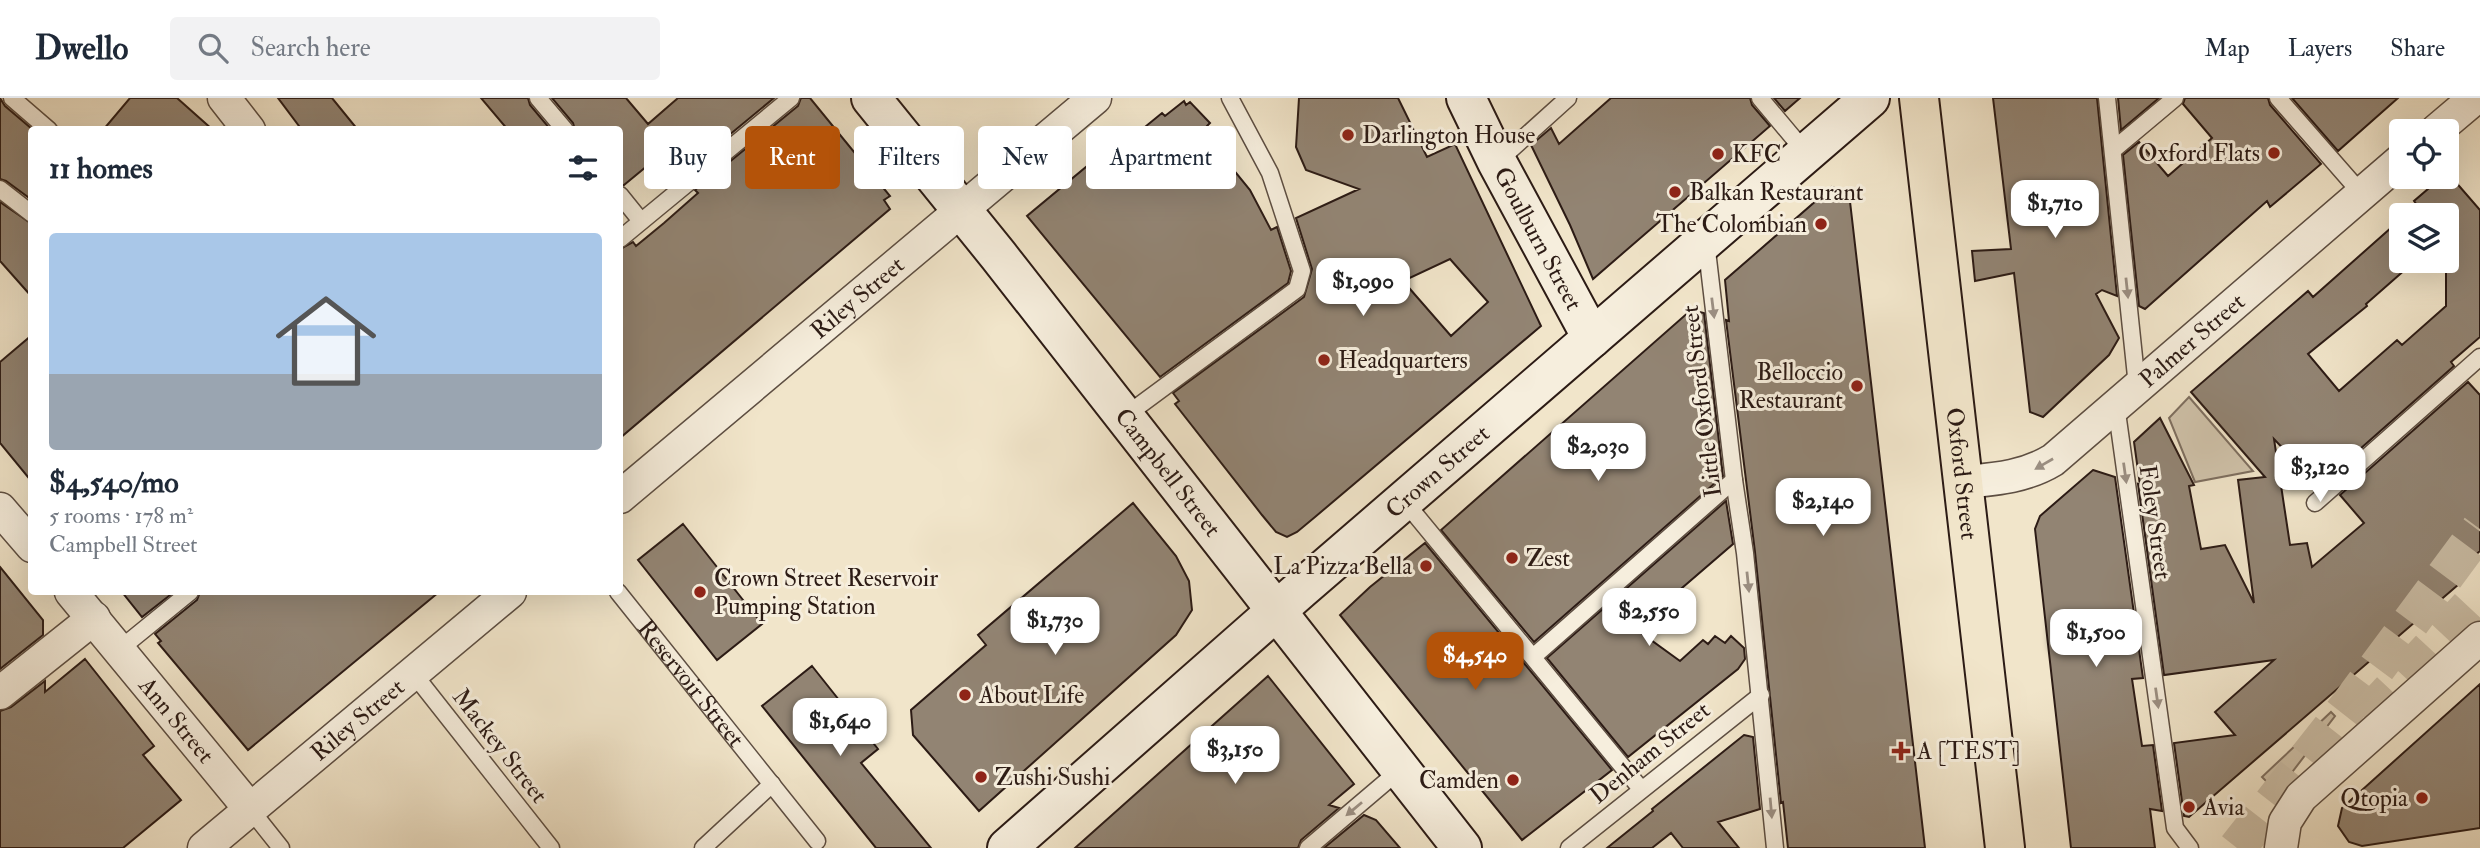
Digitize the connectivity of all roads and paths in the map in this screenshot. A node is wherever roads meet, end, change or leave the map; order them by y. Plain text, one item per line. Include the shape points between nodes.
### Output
1 (12, 98) edge
2 (223, 98) edge
3 (538, 98) edge
4 (791, 98) edge
5 (871, 98) edge
6 (1095, 98) edge
7 (1230, 98) edge
8 (1466, 98) edge
9 (1568, 98) edge
10 (1760, 98) edge
11 (1870, 98) edge
12 (1919, 98) edge
13 (2107, 98) edge
14 (2175, 98) edge
15 (2278, 98) edge
16 (2474, 98) edge
17 (2450, 119) edge
18 (44, 126) edge
19 (246, 126) edge
20 (562, 126) edge
21 (2113, 150) junction
22 (1806, 153) junction
23 (1497, 162) junction
24 (2389, 170) edge
25 (0, 189) edge
26 (2361, 193) junction
27 (623, 199) edge
28 (962, 210) junction
29 (28, 211) edge
30 (641, 221) junction
31 (623, 236) edge
32 (1706, 240) junction
33 (1592, 338) junction
34 (2480, 357) edge
35 (2126, 396) junction
36 (1124, 416) junction
37 (1734, 480) junction
38 (1964, 482) junction
39 (623, 494) edge
40 (1405, 502) junction
41 (2315, 503) dead end
42 (0, 509) edge
43 (28, 540) edge
44 (74, 595) edge
45 (186, 595) edge
46 (506, 595) edge
47 (620, 595) edge
48 (1275, 611) junction
49 (94, 618) junction
50 (2480, 638) edge
51 (120, 649) junction
52 (1533, 657) junction
53 (413, 673) junction
54 (0, 693) edge
55 (1760, 695) junction
56 (1401, 769) junction
57 (772, 784) junction
58 (1641, 789) junction
59 (250, 809) junction
60 (817, 841) dead end
61 (204, 848) edge
62 (281, 848) edge
63 (551, 848) edge
64 (703, 848) edge
65 (1007, 848) edge
66 (1308, 848) edge
67 (1462, 848) edge
68 (1569, 848) edge
69 (1775, 848) edge
70 (2005, 848) edge
71 (2190, 848) edge
72 (2281, 848) edge

1 - 18 lane
2 - 19 street
3 - 20 lane
4 - 30 lane
5 - 28 street, Campbell Street
6 - 28 street, Riley Street
7 - 36 lane via 1270,173 1302,271 1297,289
8 - 23 street, Goulburn Street
9 - 23 lane
10 - 22 lane
11 - 22 street, Crown Street
12 - 38 main road, Oxford Street
13 - 21 lane, Foley Street
14 - 21 lane
15 - 26 lane
16 - 17 street
21 -> 35 lane, Foley Street
22 - 32 street, Crown Street
23 - 33 street, Goulburn Street
24 - 26 street, Palmer Street
25 - 29 lane
26 - 35 street, Palmer Street
27 - 30 lane
28 - 36 street, Campbell Street
28 - 39 street, Riley Street
30 - 31 lane
32 - 33 street, Crown Street
32 -> 37 lane, Little Oxford Street
33 - 40 street, Crown Street
34 - 41 lane
35 -> 38 street, Palmer Street via 2038,468 2006,478
35 -> 71 lane, Foley Street via 2175,828
36 - 48 street, Campbell Street
37 - 52 lane
37 -> 55 lane, Little Oxford Street
38 - 70 main road, Oxford Street
40 - 48 street, Crown Street
40 - 52 lane
42 - 43 street
44 - 49 street, Ann Street
45 - 51 lane
46 - 53 street, Riley Street
47 - 57 lane, Reservoir Street
48 - 56 street, Campbell Street
48 - 65 street, Crown Street
49 - 51 street, Ann Street
49 - 54 street
50 - 72 street via 2312,786 2285,822
51 - 59 street, Ann Street
52 - 58 lane
53 - 59 street, Riley Street
53 - 63 lane, Mackey Street
55 - 58 lane, Denham Street
55 -> 69 lane, Little Oxford Street
56 -> 66 lane
56 - 67 street, Campbell Street
57 - 60 lane, Reservoir Street
57 - 64 lane
58 - 68 lane, Denham Street
59 - 61 street, Riley Street
59 - 62 lane, Ann Street

